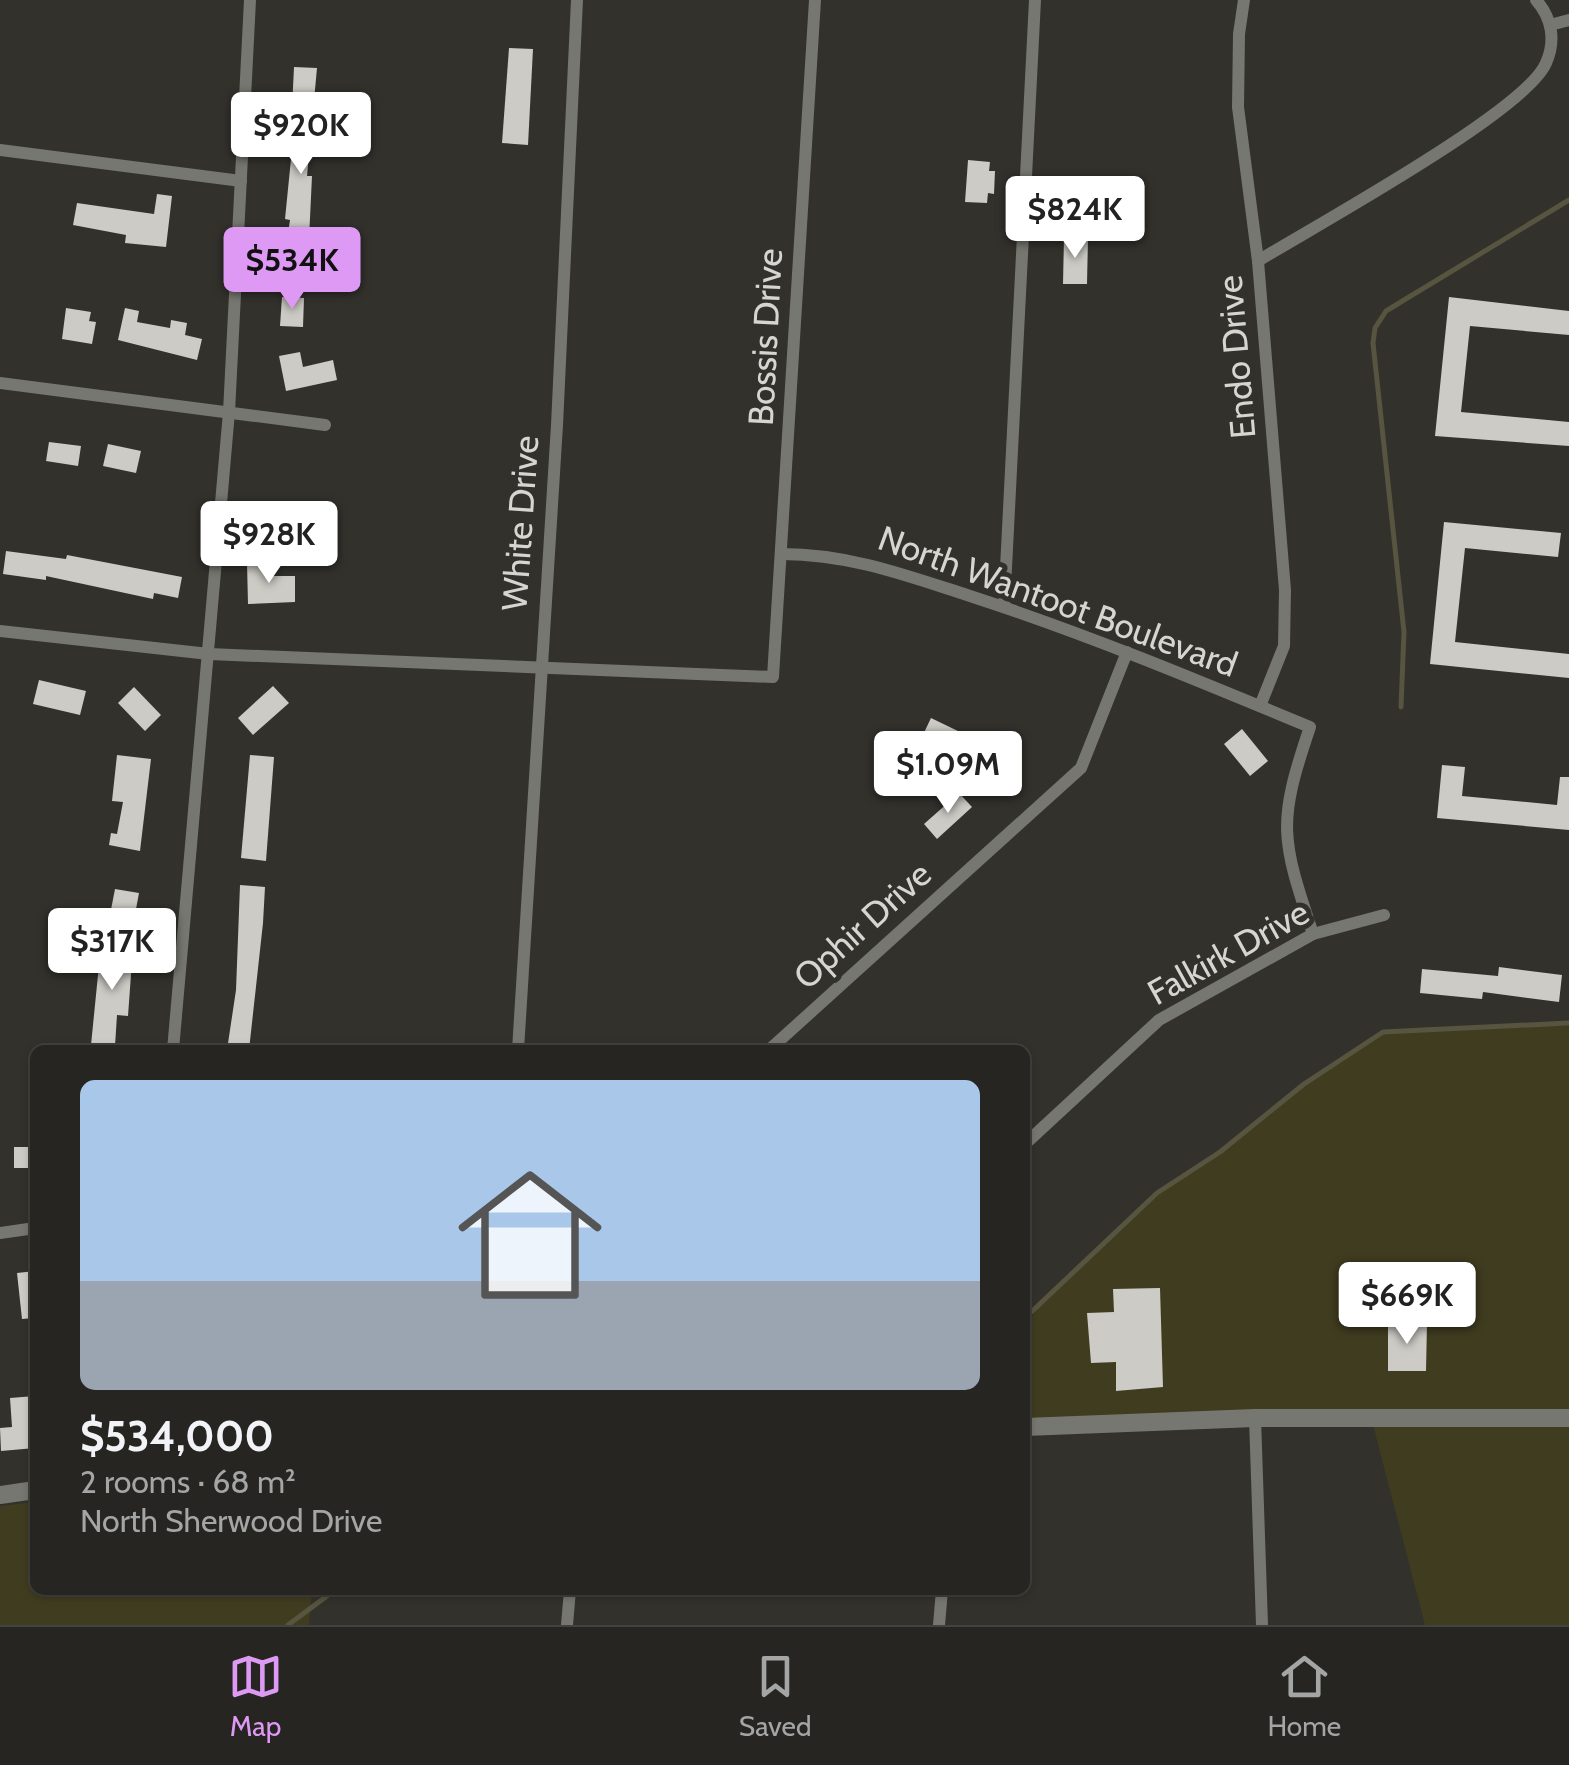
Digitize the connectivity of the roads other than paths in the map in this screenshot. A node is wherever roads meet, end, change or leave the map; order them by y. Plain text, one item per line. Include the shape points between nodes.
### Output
1 (250, 0) edge
2 (577, 0) edge
3 (815, 0) edge
4 (1035, 0) edge
5 (1244, 0) edge
6 (1536, 0) edge
7 (1569, 20) edge
8 (1550, 26) junction
9 (0, 150) edge
10 (241, 180) junction
11 (1258, 261) junction
12 (0, 383) edge
13 (229, 412) junction
14 (325, 425) dead end
15 (782, 554) junction
16 (1004, 607) junction
17 (0, 632) edge
18 (1127, 652) junction
19 (209, 654) junction
20 (540, 664) junction
21 (1260, 706) junction
22 (1384, 915) dead end
23 (1313, 934) junction
24 (173, 1045) edge
25 (518, 1045) edge
26 (775, 1045) edge
27 (1030, 1139) edge
28 (30, 1229) edge
29 (0, 1233) edge
30 (1255, 1418) junction
31 (1569, 1418) edge
32 (1030, 1427) edge
33 (30, 1491) edge
34 (0, 1495) edge
35 (569, 1595) edge
36 (942, 1595) edge
37 (566, 1625) edge
38 (939, 1625) edge
39 (1262, 1625) edge

1 - 10 street
2 - 20 street, White Drive
3 - 15 street, Bossis Drive
4 - 16 street
5 - 11 street, Endo Drive via 1238,107
6 - 8 street
7 - 8 street
8 - 11 street via 1546,65 1509,106
9 - 10 street
10 - 13 street
11 - 21 street, Endo Drive via 1286,628
12 - 13 street
13 - 14 street
13 - 19 street
15 - 16 street, North Wantoot Boulevard via 870,563
15 - 20 street, Bossis Drive via 772,676
16 - 18 street, North Wantoot Boulevard
17 - 19 street
18 - 21 street, North Wantoot Boulevard
18 - 26 street, Ophir Drive via 1081,768
19 - 20 street
19 - 24 street
20 - 25 street, White Drive
21 - 23 street, North Wantoot Boulevard via 1310,727 1286,796 1284,837
22 - 23 street, Falkirk Drive
23 - 27 street, Falkirk Drive via 1158,1020
28 - 29 street
30 - 31 main road
30 - 32 main road
30 - 39 street
33 - 34 main road
35 - 37 street
36 - 38 street

